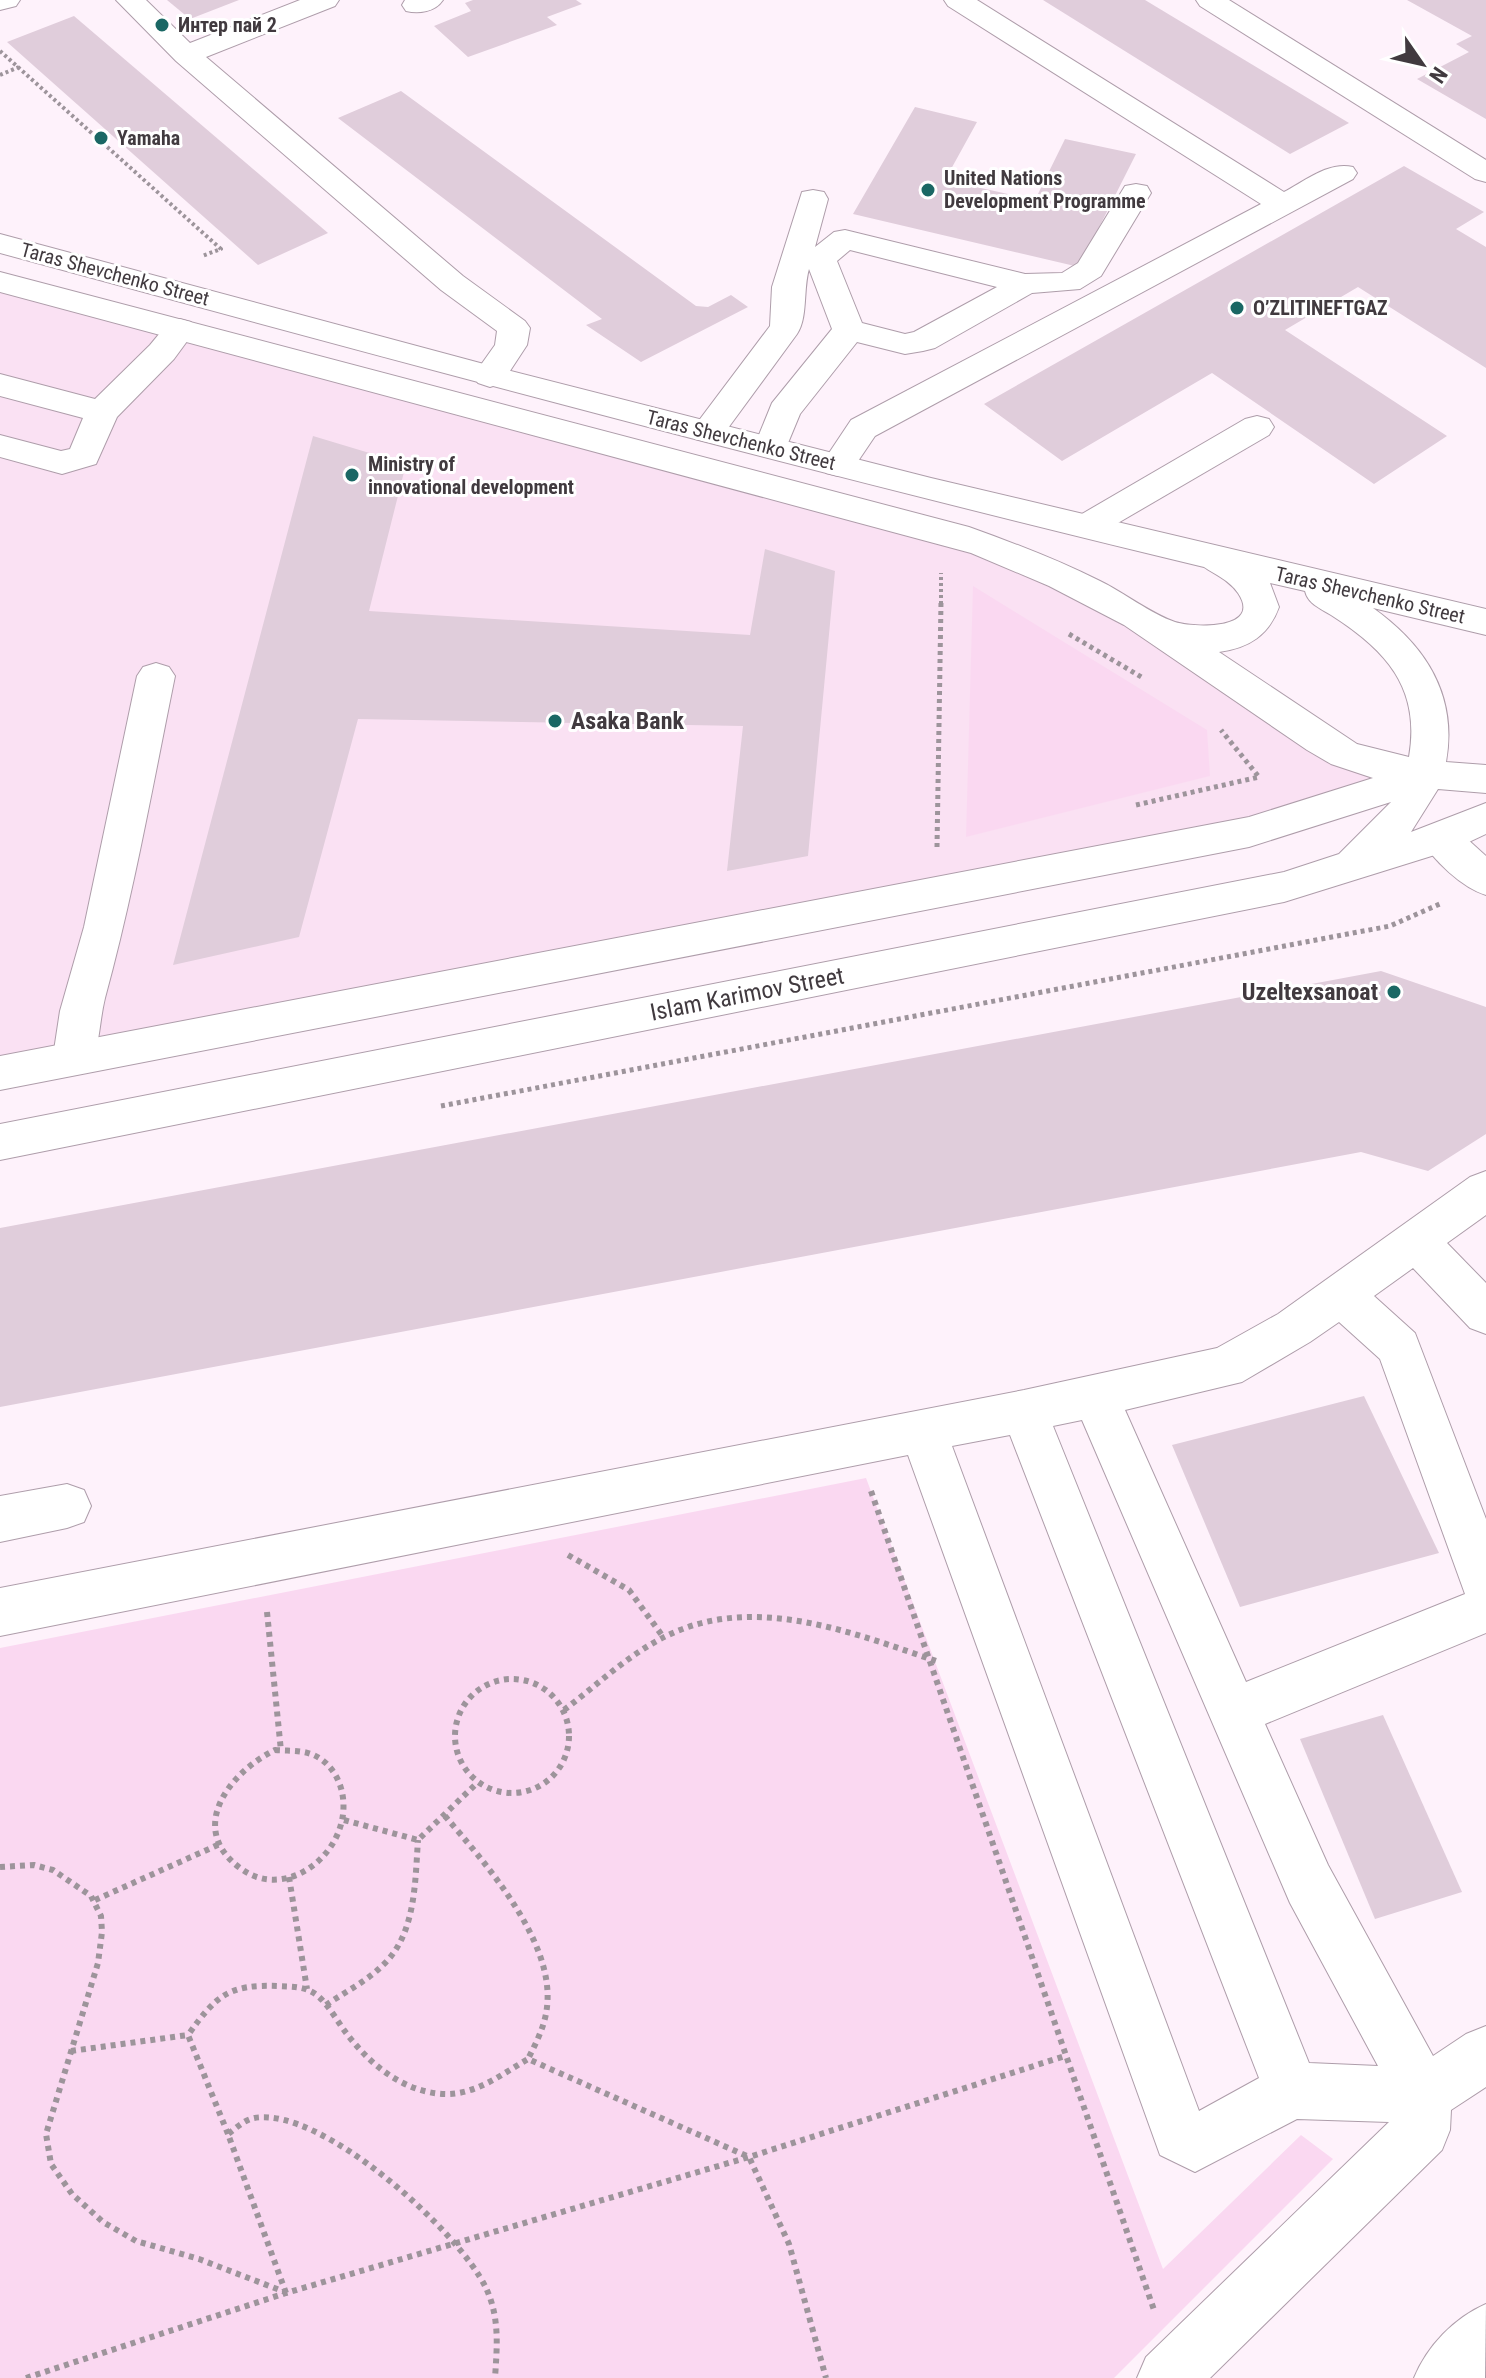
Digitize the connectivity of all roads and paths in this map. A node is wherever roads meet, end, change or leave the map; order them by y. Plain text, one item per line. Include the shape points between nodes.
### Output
1 (6, 0) edge
2 (130, 0) edge
3 (325, 0) edge
4 (958, 0) edge
5 (1213, 1) edge
6 (0, 2) edge
7 (0, 51) edge
8 (186, 55) junction
9 (19, 67) junction
10 (0, 75) edge
11 (1342, 173) dead end
12 (1486, 173) edge
13 (1136, 193) dead end
14 (813, 199) dead end
15 (1281, 203) junction
16 (0, 243) edge
17 (201, 257) dead end
18 (0, 282) edge
19 (1025, 284) junction
20 (180, 329) junction
21 (849, 330) junction
22 (490, 376) junction
23 (0, 385) edge
24 (102, 412) junction
25 (1257, 427) dead end
26 (708, 431) junction
27 (0, 446) edge
28 (771, 447) junction
29 (838, 465) junction
30 (1087, 526) junction
31 (1205, 554) junction
32 (941, 564) dead end
33 (1276, 572) junction
34 (1486, 622) edge
35 (1161, 631) junction
36 (156, 676) dead end
37 (1301, 725) junction
38 (1486, 749) edge
39 (1426, 775) junction
40 (1486, 779) edge
41 (1304, 817) junction
42 (1486, 818) edge
43 (1440, 838) junction
44 (937, 850) dead end
45 (1344, 871) junction
46 (1486, 880) edge
47 (1450, 899) dead end
48 (74, 1057) junction
49 (0, 1073) edge
50 (437, 1106) dead end
51 (0, 1142) edge
52 (1486, 1190) edge
53 (1416, 1241) junction
54 (1341, 1295) junction
55 (1486, 1314) edge
56 (1095, 1396) junction
57 (1024, 1411) junction
58 (923, 1431) junction
59 (866, 1478) dead end
60 (67, 1506) dead end
61 (0, 1519) edge
62 (561, 1550) dead end
63 (1486, 1585) edge
64 (265, 1595) dead end
65 (1486, 1609) edge
66 (0, 1612) edge
67 (664, 1639) junction
68 (933, 1660) junction
69 (564, 1710) junction
70 (1234, 1712) junction
71 (281, 1751) junction
72 (477, 1783) junction
73 (445, 1816) junction
74 (344, 1820) junction
75 (418, 1840) junction
76 (220, 1844) junction
77 (0, 1867) edge
78 (289, 1877) junction
79 (95, 1900) junction
80 (307, 1989) junction
81 (326, 2005) junction
82 (188, 2035) junction
83 (70, 2051) junction
84 (1486, 2054) edge
85 (1065, 2056) junction
86 (528, 2059) junction
87 (1292, 2091) junction
88 (1424, 2095) junction
89 (228, 2134) junction
90 (749, 2157) junction
91 (455, 2241) junction
92 (286, 2293) junction
93 (1156, 2315) dead end
94 (1486, 2334) edge
95 (26, 2378) edge
96 (495, 2378) edge
97 (826, 2378) edge
98 (1167, 2378) edge
99 (1444, 2378) edge

1 - 6 main road
2 - 8 main road
3 - 8 main road
4 - 15 main road
5 - 12 main road
7 - 9 path
8 - 22 main road via 452,283 514,328 511,345
9 - 10 path
9 - 17 path via 221,249
11 - 15 main road
13 - 19 main road via 1090,269 1069,282
14 - 26 main road via 788,287 786,327
15 - 29 main road via 863,428
16 - 22 main road, Taras Shevchenko Street
18 - 20 main road, Taras Shevchenko Street
19 - 21 main road via 923,341 905,344
19 - 21 main road via 845,239 821,260
20 - 24 main road
20 - 35 main road, Taras Shevchenko Street via 957,535 1080,586
21 - 28 main road via 784,411
22 - 26 main road, Taras Shevchenko Street
23 - 24 main road
24 - 27 main road via 84,456 62,463
25 - 30 main road
26 - 28 main road, Taras Shevchenko Street
28 - 29 main road, Taras Shevchenko Street
29 - 30 main road, Taras Shevchenko Street
30 - 31 main road, Taras Shevchenko Street
31 - 33 main road, Taras Shevchenko Street
31 - 35 main road via 1240,571 1253,584 1259,598 1257,618 1242,635 1221,640 1201,642
32 - 44 path
33 - 34 main road, Taras Shevchenko Street
33 - 39 main road via 1356,613 1410,664 1429,709
35 - 37 main road, Taras Shevchenko Street
36 - 48 main road
37 - 39 main road, Taras Shevchenko Street via 1369,765
37 - 41 main road, Taras Shevchenko Street via 1318,748 1325,772 1319,796
38 - 39 main road
39 - 40 main road, Taras Shevchenko Street
39 - 41 main road
39 - 45 main road via 1404,813
41 - 48 main road via 1249,832
42 - 43 main road, Islam Karimov Street
43 - 45 main road, Islam Karimov Street
43 - 46 main road
45 - 51 main road, Islam Karimov Street
47 - 50 path via 1390,926
48 - 49 main road
52 - 53 main road
53 - 54 main road
53 - 55 main road
54 - 56 main road via 1226,1367
54 - 63 main road via 1399,1347
56 - 57 main road
56 - 70 main road
57 - 58 main road
57 - 87 main road
58 - 66 main road
58 - 87 main road via 1180,2135 1195,2144
59 - 68 path
60 - 61 main road
62 - 67 path via 629,1590
64 - 71 path
65 - 70 main road
67 - 68 path via 714,1622 796,1623 863,1635
67 - 69 path
68 - 85 path
69 - 72 path via 570,1740 553,1774 520,1792 502,1793
69 - 72 path via 536,1683 500,1682 482,1690 467,1704 455,1740 458,1759
70 - 88 main road via 1309,1884
71 - 74 path via 314,1755 329,1765 341,1783
71 - 76 path via 256,1758 225,1788 217,1808
72 - 73 path
73 - 75 path
73 - 86 path via 518,1912 538,1956 548,1994 546,2021
74 - 75 path
74 - 78 path via 332,1848 316,1866
75 - 81 path via 401,1942 385,1965
76 - 78 path via 232,1863 250,1875
76 - 79 path
77 - 79 path via 33,1864 57,1869
78 - 80 path
79 - 83 path via 103,1938
80 - 81 path
80 - 82 path via 253,1983 227,1989 212,2000
81 - 86 path via 355,2046 384,2074 433,2093 465,2093
82 - 83 path
82 - 89 path
83 - 92 path via 46,2134 51,2164 72,2194 103,2222 136,2241
84 - 88 main road
85 - 90 path
85 - 93 path
86 - 90 path
87 - 88 main road
88 - 98 main road via 1422,2130
89 - 91 path via 254,2118 316,2133 383,2175
89 - 92 path
90 - 91 path
90 - 97 path via 789,2244
91 - 92 path
91 - 96 path via 495,2312
92 - 95 path
94 - 99 main road

